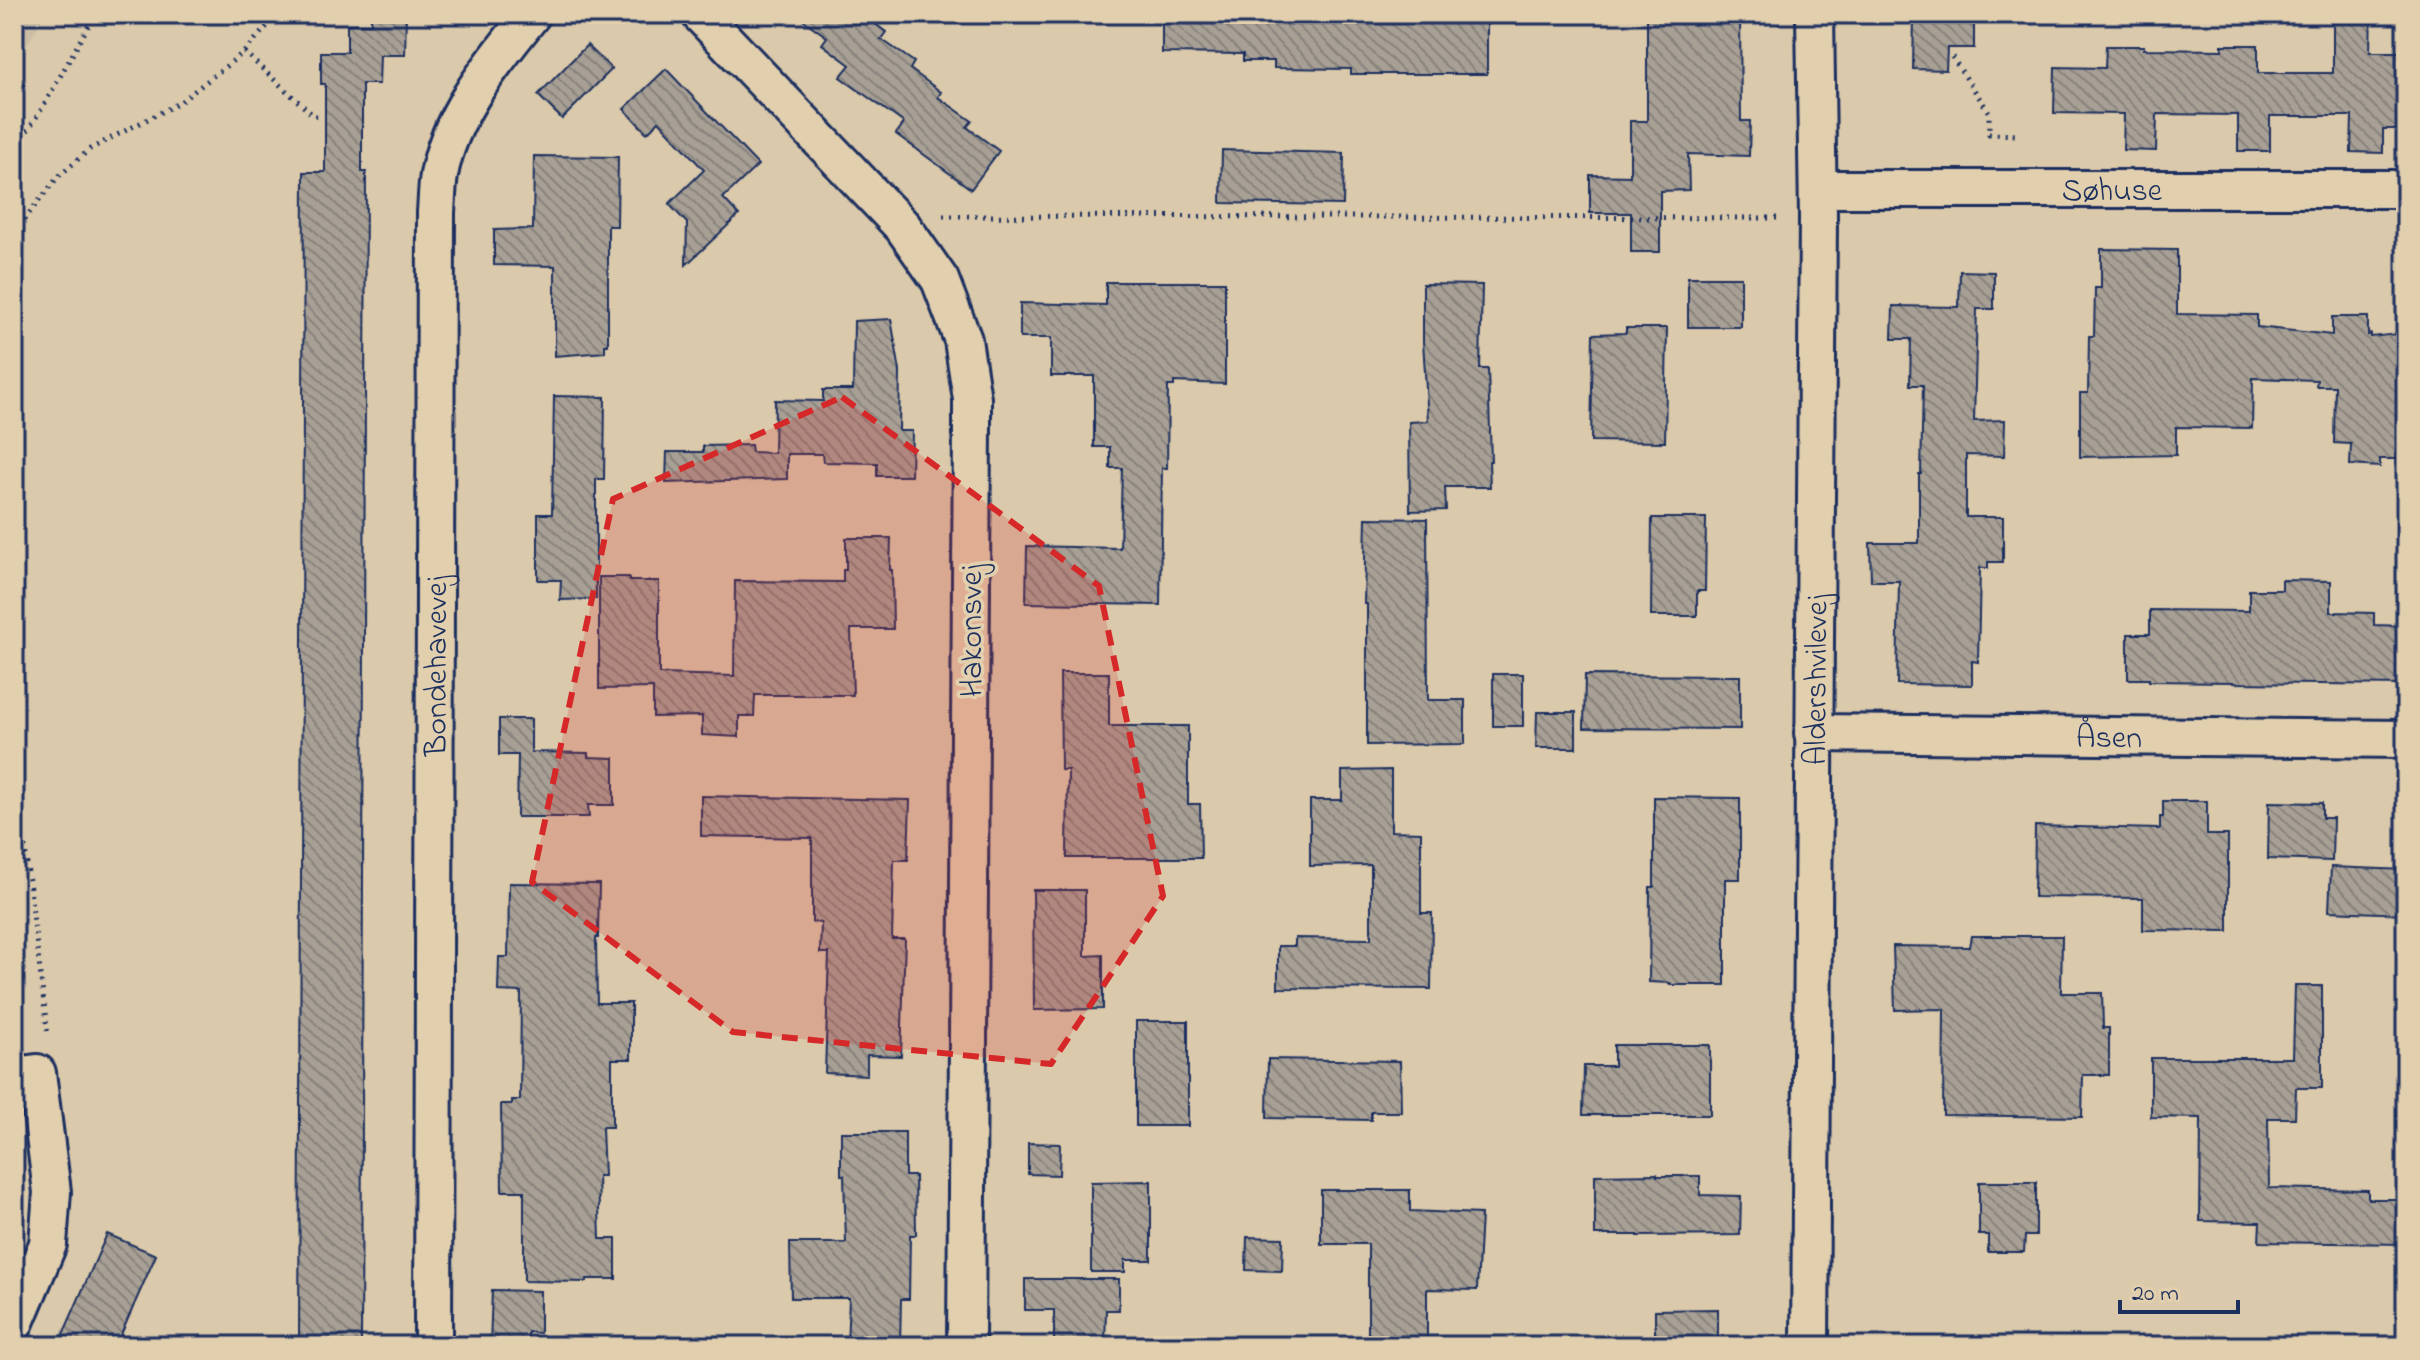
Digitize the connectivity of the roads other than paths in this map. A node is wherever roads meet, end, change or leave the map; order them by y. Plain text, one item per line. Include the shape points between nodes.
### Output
1 (532, 14) edge
2 (700, 14) edge
3 (1815, 14) edge
4 (2406, 189) edge
5 (1818, 204) junction
6 (1813, 733) junction
7 (2406, 739) edge
8 (26, 1074) edge
9 (14, 1324) edge
10 (433, 1346) edge
11 (966, 1346) edge
12 (1810, 1346) edge

1 - 10 street, Bondehavevej via 480,80 450,137 439,174 436,212
2 - 11 street, Hakonsvej via 903,227 940,280 963,340 972,399
3 - 5 street, Aldershvilevej
4 - 5 street, Søhuse
5 - 6 street, Aldershvilevej
6 - 7 street, Åsen
6 - 12 street, Aldershvilevej
8 - 9 street via 52,1192 48,1244

